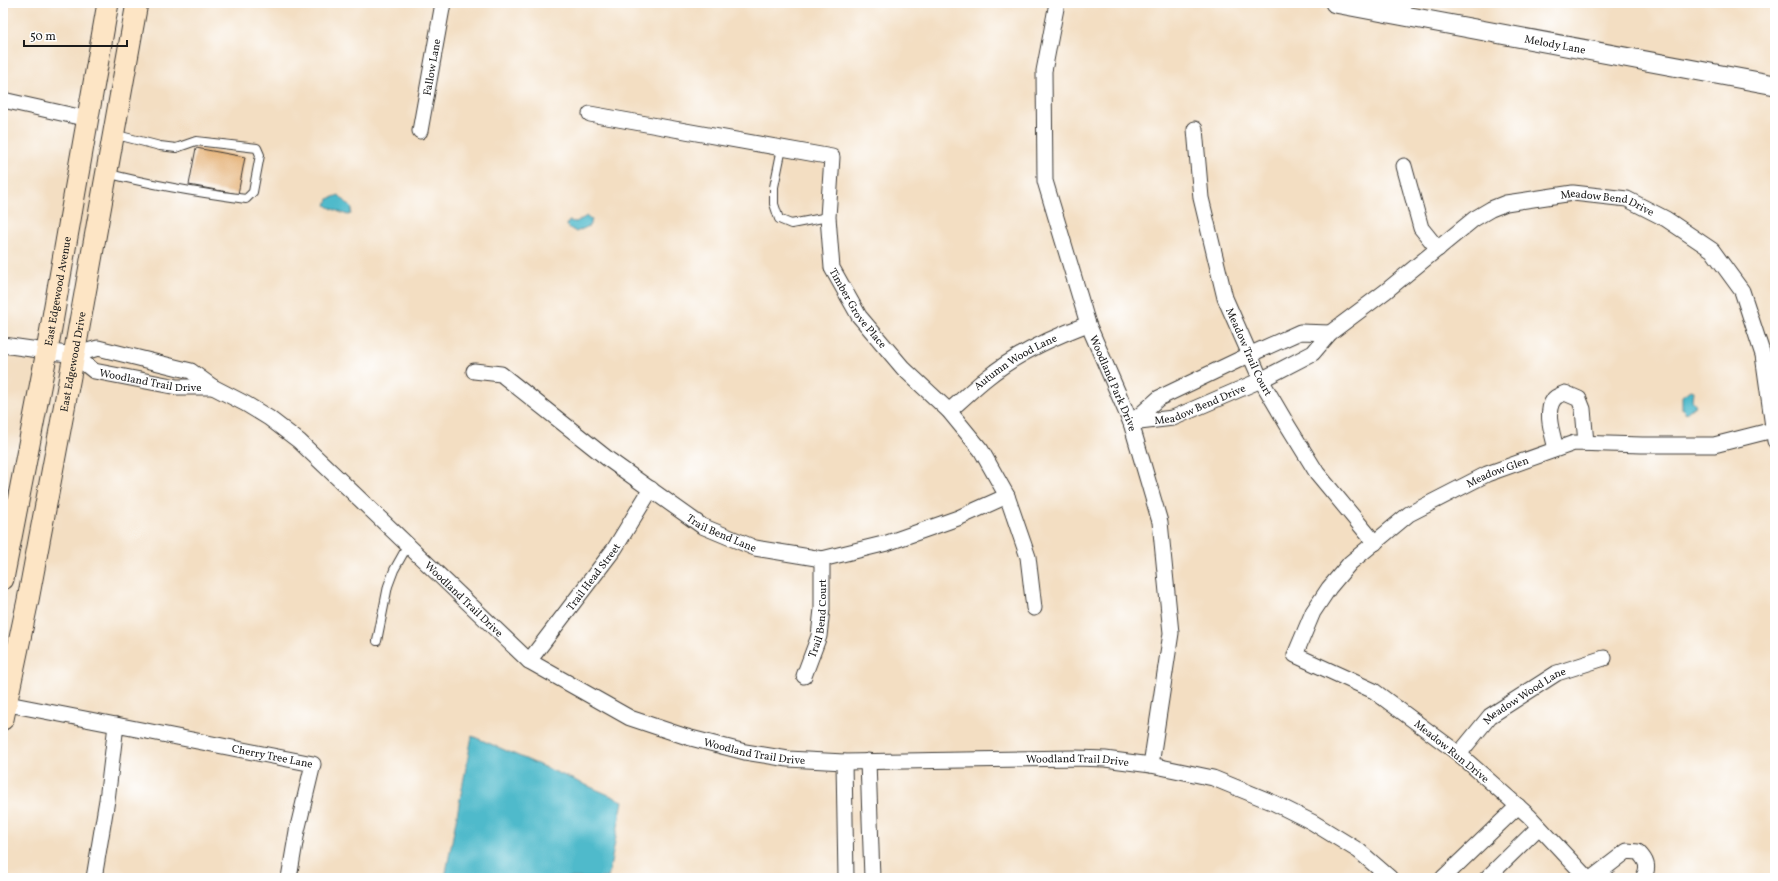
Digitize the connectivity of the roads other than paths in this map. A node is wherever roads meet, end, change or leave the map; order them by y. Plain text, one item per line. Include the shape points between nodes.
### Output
1 (108, 3) edge
2 (136, 3) edge
3 (443, 3) edge
4 (1057, 3) edge
5 (1335, 3) edge
6 (95, 80) junction
7 (1775, 85) edge
8 (3, 100) edge
9 (590, 114) dead end
10 (88, 119) junction
11 (1195, 129) dead end
12 (420, 131) dead end
13 (112, 133) junction
14 (782, 148) junction
15 (1404, 166) dead end
16 (105, 173) junction
17 (828, 217) junction
18 (1438, 249) junction
19 (1088, 324) junction
20 (1330, 333) junction
21 (3, 345) edge
22 (47, 351) junction
23 (1251, 354) junction
24 (74, 355) junction
25 (474, 371) dead end
26 (1261, 380) junction
27 (213, 387) junction
28 (949, 411) junction
29 (1131, 423) junction
30 (1774, 435) edge
31 (1586, 443) junction
32 (1556, 449) junction
33 (651, 488) junction
34 (1007, 496) junction
35 (1375, 543) junction
36 (408, 544) junction
37 (822, 558) junction
38 (3, 579) edge
39 (1034, 608) dead end
40 (377, 642) dead end
41 (1295, 655) joint
42 (1604, 658) dead end
43 (529, 661) junction
44 (804, 676) dead end
45 (4, 709) edge
46 (116, 725) junction
47 (1459, 754) junction
48 (844, 762) junction
49 (868, 762) junction
50 (1152, 765) junction
51 (1518, 806) junction
52 (1539, 827) junction
53 (94, 878) edge
54 (289, 878) edge
55 (846, 878) edge
56 (872, 878) edge
57 (1390, 878) edge
58 (1443, 878) edge
59 (1487, 878) edge
60 (1587, 878) edge
61 (1592, 878) edge
62 (1643, 878) edge

1 - 6 main road, East Edgewood Avenue
2 - 13 main road, East Edgewood Drive
3 - 12 street, Fallow Lane
4 - 19 street, Woodland Park Drive via 1044,71 1045,181
5 - 7 street, Melody Lane
6 - 10 main road, East Edgewood Avenue
6 - 16 main road via 104,102 95,157 96,165
8 - 10 street
9 - 14 street, Timber Grove Place
10 - 22 main road, East Edgewood Avenue
11 - 23 street, Meadow Trail Court via 1202,198 1224,291
13 - 16 main road, East Edgewood Drive
13 - 16 lane via 176,148 196,141 257,148 260,155 252,192 246,199 188,192
14 - 17 street, Timber Grove Place via 832,157
14 - 17 lane via 774,187 774,204 780,219 791,224
15 - 18 street via 1420,228
16 - 24 main road, East Edgewood Drive
17 - 28 street, Timber Grove Place via 832,268 859,316 903,368
18 - 20 street, Meadow Bend Drive
18 - 30 street, Meadow Bend Drive via 1474,219 1506,203 1573,193 1627,199 1666,219 1712,250 1742,291 1763,355
19 - 28 street, Autumn Wood Lane via 1058,335 1016,358 988,377
19 - 29 street, Woodland Park Drive
20 - 23 street, Meadow Bend Drive via 1300,332
20 - 26 street, Meadow Bend Drive via 1313,353
21 - 22 street
22 - 24 street
22 - 38 main road, East Edgewood Avenue
23 - 26 street, Meadow Trail Court
23 - 29 street, Meadow Bend Drive via 1159,398
24 - 27 street, Woodland Trail Drive via 94,371 177,387
24 - 27 street, Woodland Trail Drive via 98,348 191,371
24 - 45 main road, East Edgewood Drive via 28,600
25 - 33 street, Trail Bend Lane via 501,374 608,458
26 - 29 street, Meadow Bend Drive via 1173,418
26 - 35 street, Meadow Trail Court via 1317,473
27 - 36 street, Woodland Trail Drive via 263,414 299,441
28 - 34 street, Timber Grove Place via 980,450
29 - 50 street, Woodland Park Drive via 1160,522 1171,633
30 - 31 street, Meadow Glen via 1714,445
31 - 32 street, Meadow Glen via 1574,443
31 - 32 street via 1583,409 1579,399 1564,393 1554,398 1549,408
32 - 35 street, Meadow Glen via 1487,474 1409,514
33 - 37 street, Trail Bend Lane via 702,526 755,548
33 - 43 street, Trail Head Street via 615,548
34 - 37 street, Trail Bend Lane via 958,518 887,544
34 - 39 street, Timber Grove Place via 1028,557
35 - 41 street, Meadow Glen via 1350,563 1329,588 1313,612
36 - 40 lane via 388,586
36 - 43 street, Woodland Trail Drive
37 - 44 street, Trail Bend Court via 819,636
41 - 47 street, Meadow Run Drive via 1374,691
42 - 47 street, Meadow Wood Lane via 1557,673 1490,716
43 - 48 street, Woodland Trail Drive via 630,718 680,735 745,752 788,759
45 - 46 street, Cherry Tree Lane
46 - 53 street
46 - 54 street, Cherry Tree Lane via 313,764
47 - 51 street, Meadow Run Drive
48 - 49 street, Woodland Trail Drive
48 - 55 street
49 - 50 street, Woodland Trail Drive via 1076,758
49 - 56 street
50 - 57 street, Woodland Trail Drive via 1213,778 1274,803 1312,822 1359,851
51 - 52 street, Meadow Run Drive
51 - 58 street
52 - 59 street
52 - 60 street, Meadow Run Drive
61 - 62 street via 1627,851 1638,852 1646,860 1647,871

